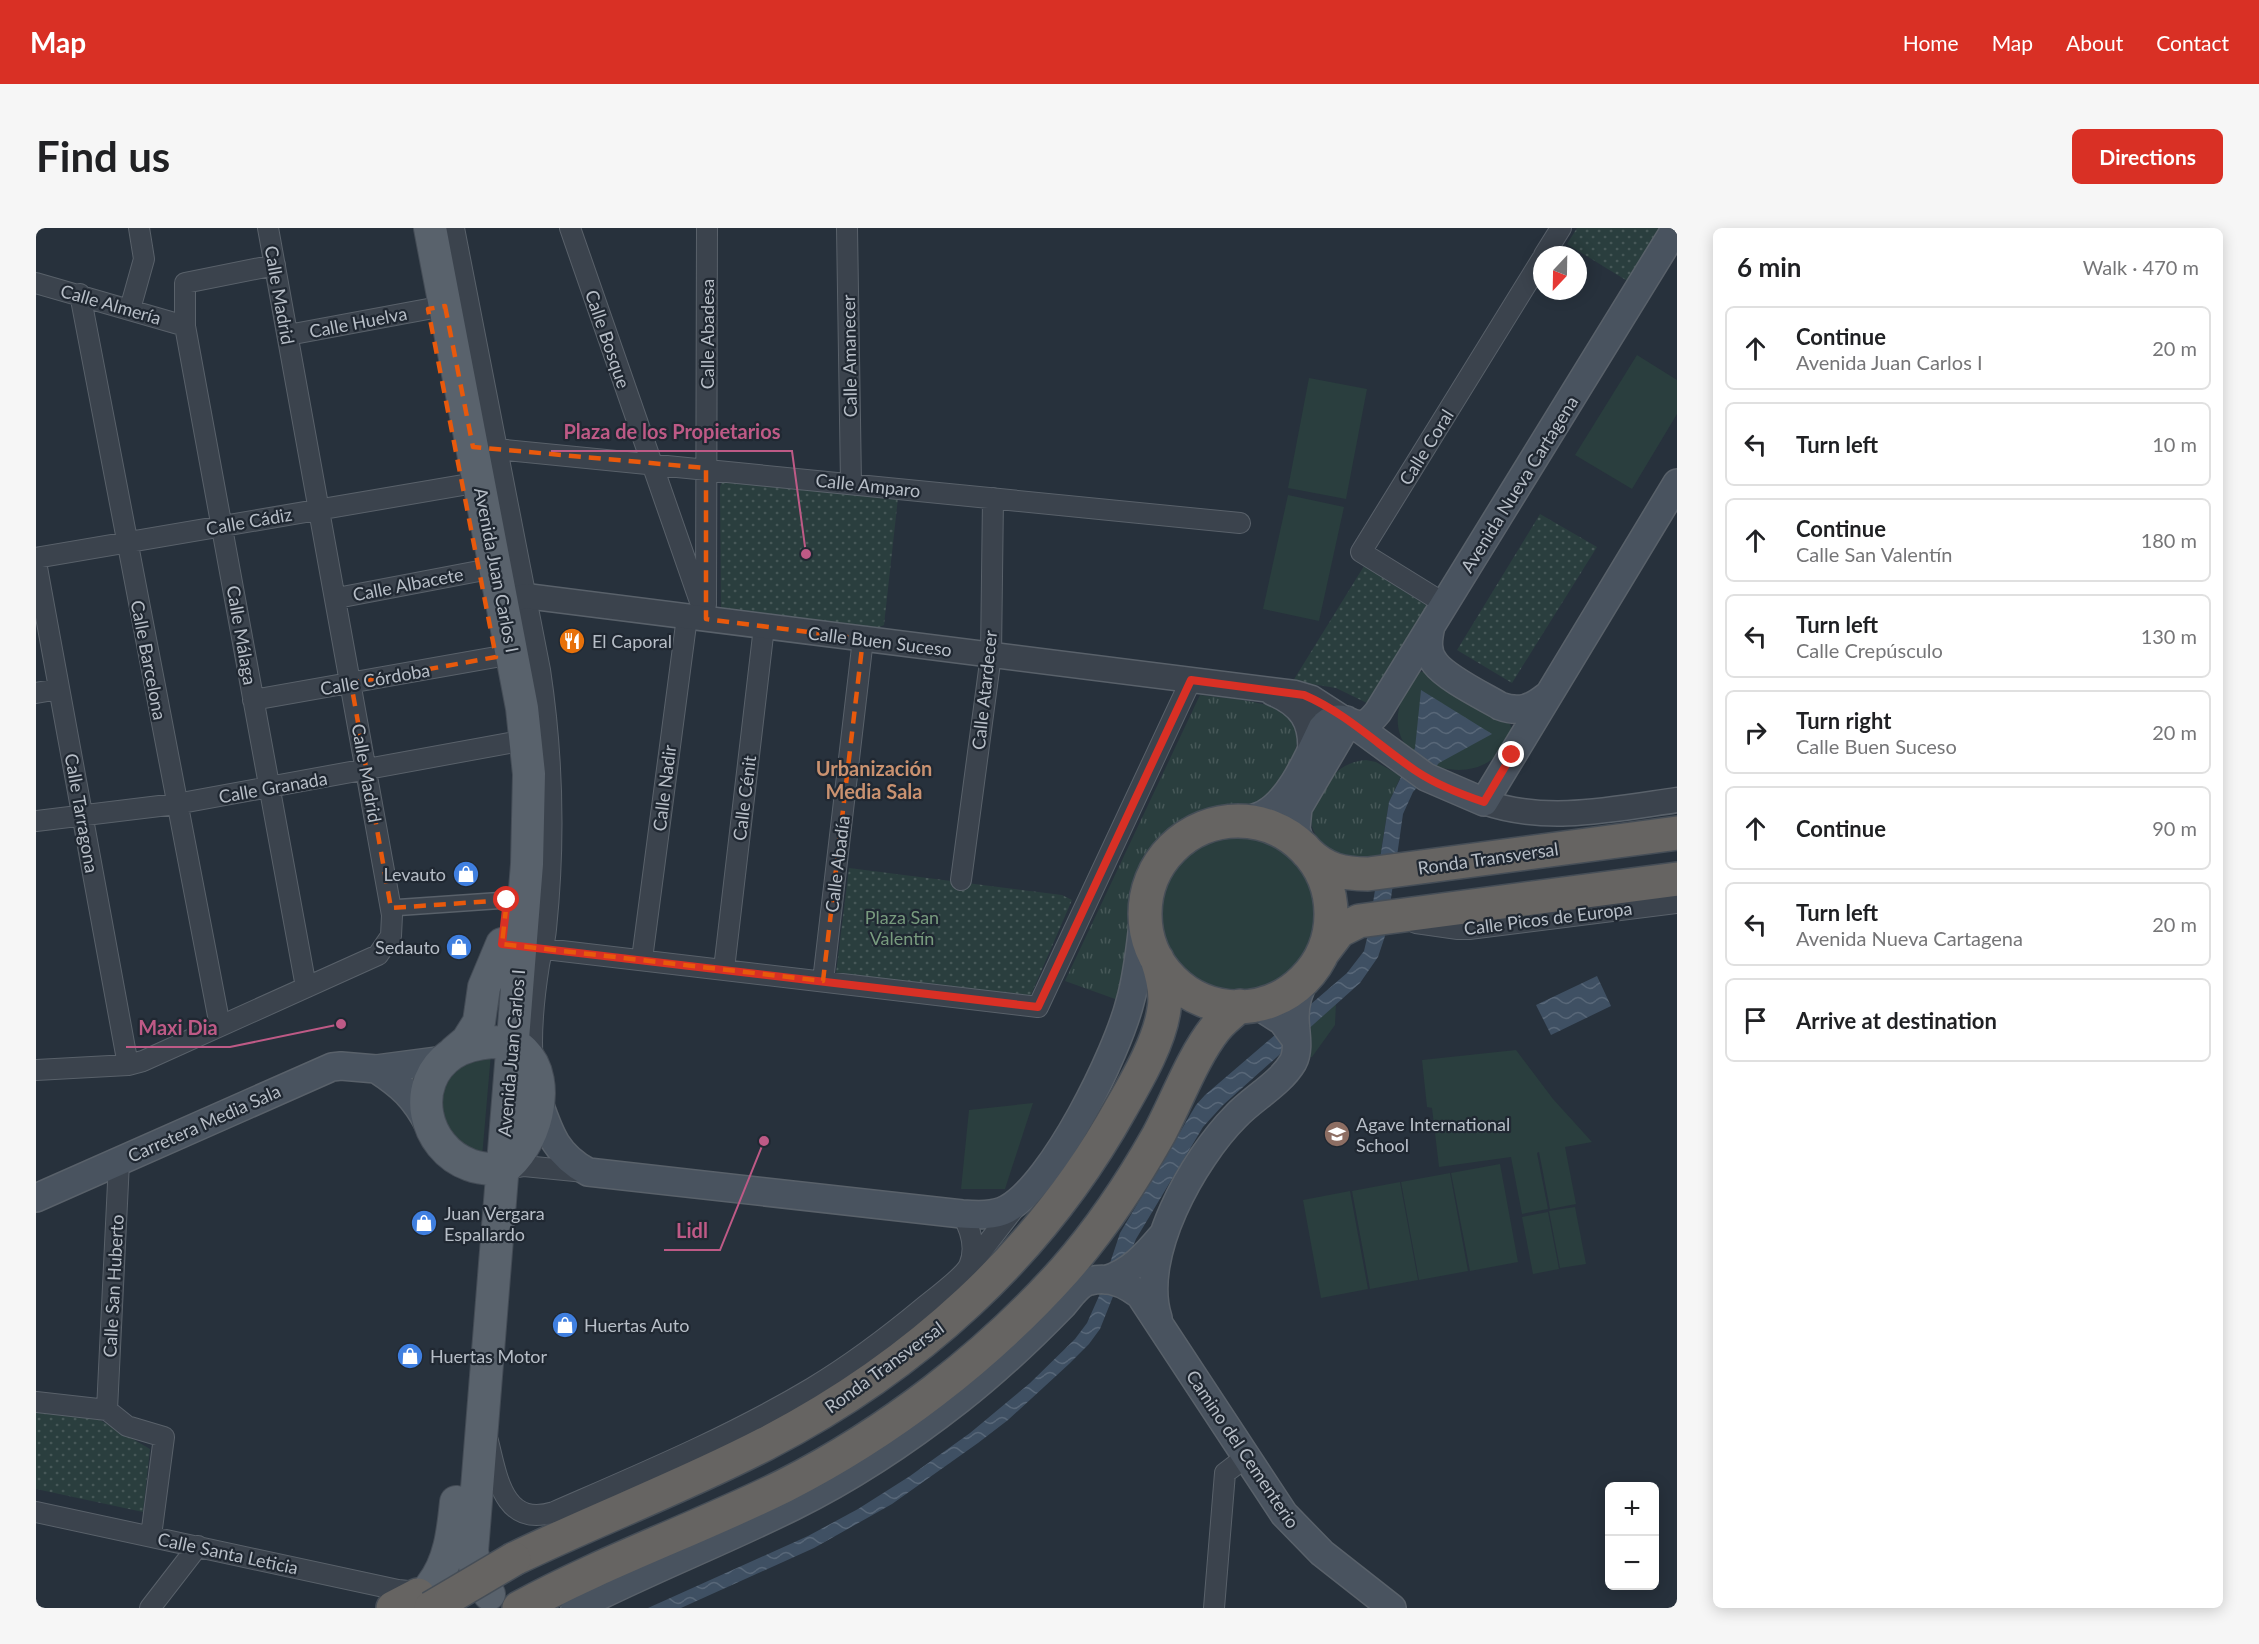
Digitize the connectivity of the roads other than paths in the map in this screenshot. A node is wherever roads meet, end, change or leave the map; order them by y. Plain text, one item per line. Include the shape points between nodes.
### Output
1 (139, 228) edge
2 (268, 228) edge
3 (412, 228) edge
4 (430, 228) edge
5 (454, 228) edge
6 (570, 228) edge
7 (707, 228) edge
8 (847, 228) edge
9 (1561, 228) edge
10 (1676, 228) edge
11 (1550, 246) edge
12 (275, 265) junction
13 (1533, 273) edge
14 (36, 283) edge
15 (80, 294) junction
16 (437, 307) junction
17 (130, 309) junction
18 (185, 326) junction
19 (288, 335) junction
20 (485, 450) junction
21 (650, 463) junction
22 (706, 468) junction
23 (851, 483) junction
24 (1677, 483) edge
25 (463, 485) junction
26 (993, 498) junction
27 (319, 509) junction
28 (1240, 523) dead end
29 (222, 526) junction
30 (127, 542) junction
31 (36, 560) edge
32 (479, 571) junction
33 (337, 598) junction
34 (514, 599) junction
35 (1438, 615) junction
36 (696, 618) junction
37 (764, 627) junction
38 (863, 639) junction
39 (991, 655) junction
40 (496, 657) junction
41 (1191, 680) junction
42 (351, 683) junction
43 (1258, 688) junction
44 (59, 689) junction
45 (36, 693) edge
46 (1547, 696) junction
47 (254, 700) junction
48 (1349, 722) junction
49 (509, 743) junction
50 (1396, 757) junction
51 (1314, 762) junction
52 (366, 770) junction
53 (270, 787) junction
54 (1677, 800) edge
55 (1484, 802) junction
56 (176, 804) junction
57 (82, 816) junction
58 (36, 821) edge
59 (1232, 822) junction
60 (1677, 833) edge
61 (1304, 849) junction
62 (1677, 879) edge
63 (961, 880) dead end
64 (507, 900) junction
65 (1677, 903) edge
66 (1145, 907) junction
67 (391, 908) junction
68 (1383, 918) junction
69 (522, 946) junction
70 (642, 959) junction
71 (1157, 959) junction
72 (1314, 965) junction
73 (724, 969) junction
74 (823, 981) junction
75 (306, 987) junction
76 (1248, 1006) junction
77 (220, 1026) junction
78 (1296, 1040) junction
79 (502, 1043) junction
80 (448, 1057) junction
81 (128, 1065) junction
82 (533, 1068) junction
83 (376, 1069) junction
84 (36, 1070) edge
85 (539, 1103) junction
86 (429, 1125) junction
87 (119, 1162) junction
88 (492, 1169) junction
89 (588, 1172) junction
90 (36, 1198) edge
91 (1022, 1198) junction
92 (962, 1214) junction
93 (1166, 1231) junction
94 (969, 1268) junction
95 (1105, 1280) junction
96 (1160, 1325) junction
97 (36, 1402) edge
98 (107, 1410) junction
99 (482, 1417) junction
100 (1246, 1457) junction
101 (36, 1512) edge
102 (151, 1536) junction
103 (198, 1546) junction
104 (615, 1597) edge
105 (417, 1599) edge
106 (509, 1603) edge
107 (150, 1608) edge
108 (575, 1608) edge
109 (1214, 1608) edge
110 (1392, 1608) edge

1 - 17 street via 144,259
2 - 12 street, Calle Madrid
3 - 16 main road, Avenida Juan Carlos I
4 - 16 main road, Avenida Juan Carlos I
5 - 20 street, Avenida Juan Carlos I
6 - 21 street, Calle Bosque
7 - 22 street, Calle Abadesa
8 - 23 street, Calle Amanecer
9 - 11 street, Calle Coral
10 - 35 main road, Avenida Nueva Cartagena
12 - 18 street, Calle Málaga via 185,283
12 - 19 street, Calle Madrid
13 - 35 street, Calle Coral via 1361,552
14 - 15 street, Calle Almería
15 - 17 street, Calle Almería
15 - 30 street, Calle Barcelona
16 - 19 street, Calle Huelva
16 - 20 main road, Avenida Juan Carlos I
16 - 25 main road, Avenida Juan Carlos I
17 - 18 street, Calle Almería
18 - 29 street, Calle Málaga
19 - 27 street, Calle Madrid
20 - 21 street, Calle Amparo
20 - 34 main road, Avenida Juan Carlos I
21 - 22 street, Calle Amparo
21 - 36 street, Calle Bosque
22 - 23 street, Calle Amparo
22 - 36 street, Calle Abadesa
23 - 26 street, Calle Amparo
24 - 46 main road
25 - 27 street, Calle Cádiz
25 - 32 main road, Avenida Juan Carlos I
26 - 28 street, Calle Amparo
26 - 39 street, Calle Atardecer
27 - 29 street, Calle Cádiz
27 - 33 street, Calle Madrid
29 - 30 street, Calle Cádiz
29 - 47 street, Calle Málaga
30 - 31 street, Calle Cádiz
30 - 56 street, Calle Barcelona
31 - 44 street, Calle Tarragona
32 - 33 street, Calle Albacete
32 - 40 main road, Avenida Juan Carlos I
33 - 42 street, Calle Madrid
34 - 36 street, Calle Buen Suceso
34 - 69 main road, Avenida Juan Carlos I via 529,774
35 - 46 main road via 1428,648 1435,663 1447,674 1509,710 1526,710
35 - 48 main road, Avenida Nueva Cartagena via 1374,718 1363,725
36 - 37 street, Calle Buen Suceso
36 - 70 street, Calle Nadir
37 - 38 street, Calle Buen Suceso
37 - 73 street, Calle Cénit
38 - 39 street, Calle Buen Suceso
38 - 74 street, Calle Abadía
39 - 41 street, Calle Buen Suceso
39 - 63 street, Calle Atardecer
40 - 42 street, Calle Córdoba
40 - 49 main road, Avenida Juan Carlos I
41 - 43 street, Calle Buen Suceso
41 - 74 street via 1038,1007
42 - 47 street, Calle Córdoba
42 - 52 street, Calle Madrid
43 - 48 street, Calle Buen Suceso via 1304,695
43 - 51 street via 1290,703 1304,718 1310,728
44 - 45 street
44 - 57 street, Calle Tarragona
46 - 55 main road
47 - 53 street, Calle Málaga
48 - 50 main road
48 - 51 main road
49 - 52 street, Calle Granada
49 - 64 main road, Avenida Juan Carlos I via 512,824
50 - 51 main road via 1380,750 1356,748
50 - 55 main road via 1437,784
51 - 59 main road via 1277,805 1260,816
51 - 61 main road via 1296,823
52 - 53 street, Calle Granada
52 - 67 street, Calle Madrid
53 - 56 street, Calle Granada
53 - 75 street, Calle Málaga
54 - 55 street via 1550,814 1514,811
56 - 57 street, Calle Granada
56 - 77 street, Calle Barcelona
57 - 58 street, Calle Granada
57 - 81 street, Calle Tarragona
59 - 61 highway via 1275,829
59 - 66 highway via 1198,830 1175,845 1154,874
60 - 61 highway, Ronda Transversal via 1368,874 1333,870
61 - 72 highway via 1323,877 1330,900 1330,927
62 - 68 highway
64 - 67 street
64 - 69 main road, Avenida Juan Carlos I
65 - 68 street, Calle Picos de Europa via 1458,929
66 - 71 highway via 1148,937
66 - 91 main road via 1133,993 1111,1055 1074,1126
67 - 75 street, Calle Madrid via 391,936 378,955
68 - 72 highway via 1344,927
69 - 70 street
69 - 79 main road, Avenida Juan Carlos I
69 - 80 main road via 484,987 479,1022 467,1041
69 - 82 street, Avenida Juan Carlos I via 539,964 531,1046
70 - 73 street
71 - 76 highway via 1188,992 1219,1005
71 - 105 highway, Ronda Transversal, bridge via 1164,989 1164,1012 1122,1107 1053,1213 966,1306 912,1350 824,1411 766,1444
72 - 76 highway via 1280,997
72 - 78 main road via 1296,1005
73 - 74 street
75 - 77 street, Calle Madrid
76 - 78 main road via 1282,1020
76 - 106 highway via 1212,1034 1158,1137 1104,1221 1063,1272 986,1349 905,1411 822,1465 731,1511
77 - 81 street, Calle Madrid
78 - 93 main road via 1296,1054 1290,1066 1236,1116 1204,1156
79 - 80 main road via 474,1045
79 - 82 main road via 523,1051
79 - 88 main road, Avenida Juan Carlos I
80 - 83 main road, Carretera Media Sala
80 - 86 main road via 433,1075 426,1095
81 - 84 street, Calle Madrid
82 - 85 main road
83 - 86 main road via 408,1093
83 - 87 main road, Carretera Media Sala via 328,1069
85 - 88 main road via 524,1146 510,1164
85 - 89 main road via 551,1136 565,1157
86 - 88 main road via 448,1153 462,1162
87 - 90 main road, Carretera Media Sala
87 - 98 street, Calle San Huberto
88 - 89 street via 524,1166
88 - 99 main road, Avenida Juan Carlos I
88 - 105 main road, Avenida Juan Carlos I via 453,1528 441,1572
89 - 92 main road
91 - 92 main road via 994,1214
91 - 94 street
92 - 94 street via 972,1239
93 - 95 main road via 1137,1263
93 - 96 main road via 1154,1278 1153,1296
94 - 99 street via 896,1329 811,1389 683,1455 547,1514 527,1514 505,1497
95 - 96 main road, Camino del Cementerio via 1134,1290
95 - 104 main road via 1084,1283 978,1385 867,1465 794,1507
96 - 100 main road, Camino del Cementerio
97 - 98 street
98 - 102 street via 127,1426 164,1437
99 - 106 main road, Avenida Juan Carlos I via 472,1551 476,1571
100 - 109 street via 1225,1473
100 - 110 main road, Camino del Cementerio via 1301,1534
101 - 102 street, Calle Santa Leticia
102 - 103 street, Calle Santa Leticia
103 - 105 street, Calle Santa Leticia via 398,1590
103 - 107 street
104 - 108 main road
105 - 106 main road via 449,1581 464,1581

